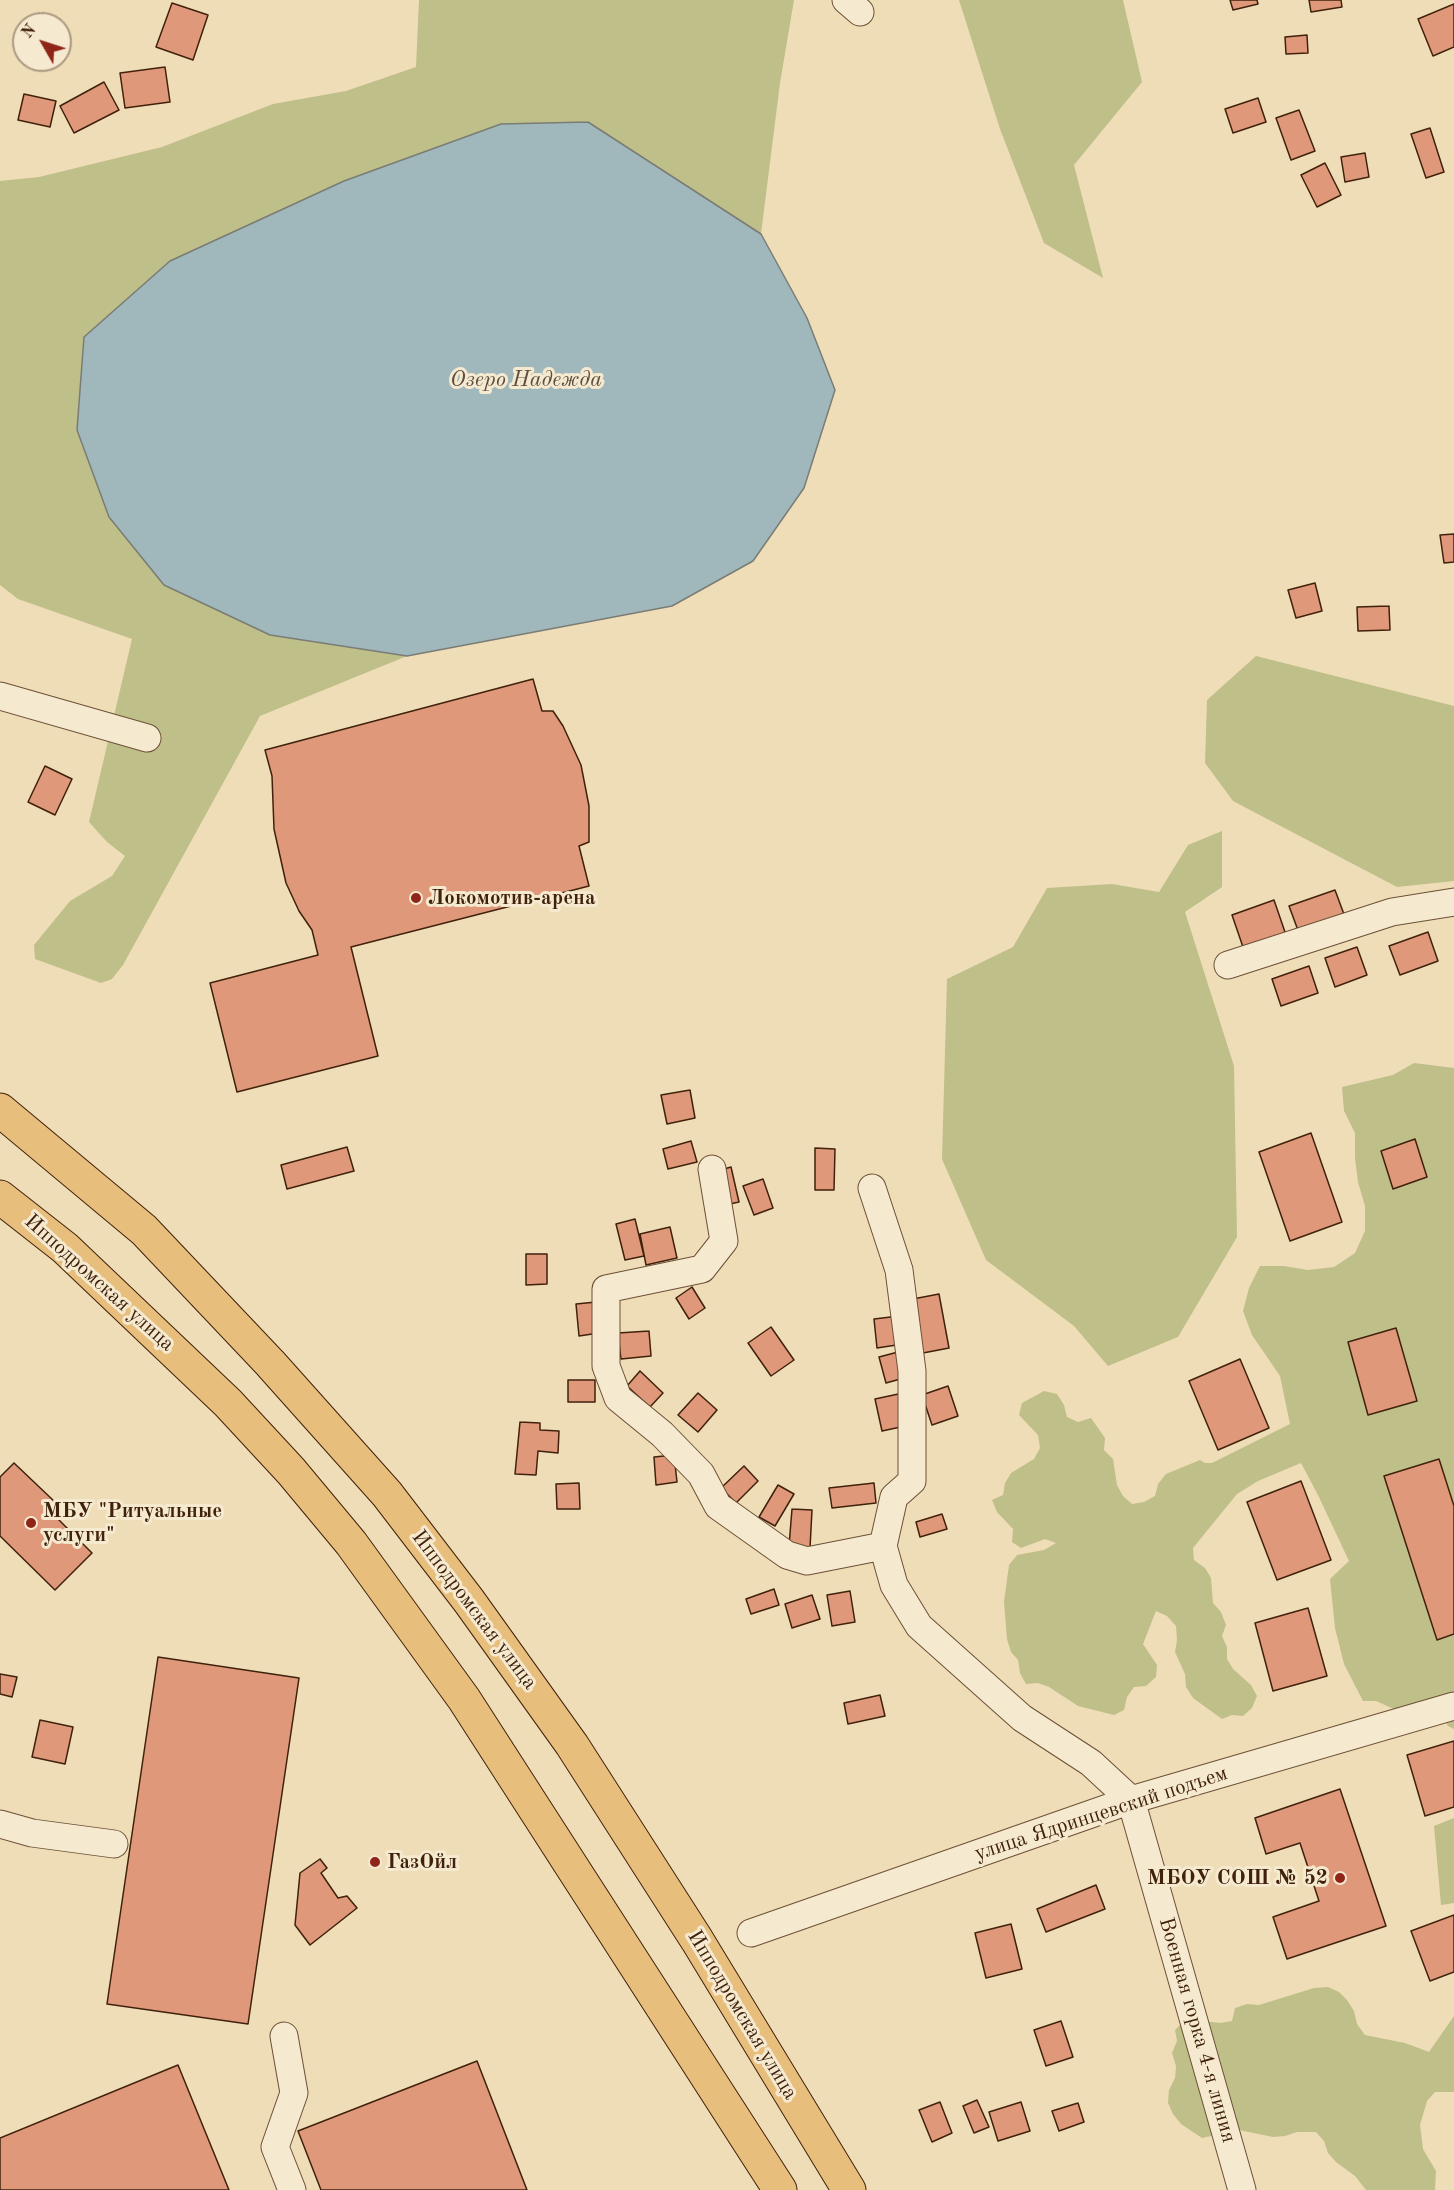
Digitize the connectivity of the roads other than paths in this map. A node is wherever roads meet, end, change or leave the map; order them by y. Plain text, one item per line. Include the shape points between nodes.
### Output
1 (0, 696) edge
2 (147, 738) dead end
3 (1454, 902) edge
4 (1228, 965) dead end
5 (0, 1110) edge
6 (712, 1169) dead end
7 (872, 1188) dead end
8 (6, 1203) edge
9 (883, 1546) junction
10 (1454, 1706) edge
11 (1131, 1800) junction
12 (0, 1824) edge
13 (114, 1844) dead end
14 (751, 1933) dead end
15 (284, 2036) dead end
16 (292, 2190) edge
17 (780, 2190) edge
18 (849, 2190) edge
19 (1242, 2190) edge

1 - 2 street
3 - 4 street via 1392,912
5 - 18 highway, Ипподромская улица via 144,1230 379,1485 469,1601 572,1745 697,1940
6 - 9 street via 724,1241 702,1269 606,1289 606,1366 618,1398 662,1434 701,1474 718,1506 787,1555 807,1561
7 - 9 street via 899,1270 912,1371 912,1481 894,1497
8 - 17 highway, Ипподромская улица via 65,1248 152,1328 228,1403 336,1525 464,1699
9 - 11 street via 894,1585 919,1626 1022,1718 1091,1763
10 - 11 street, улица Ядринцевский подъем
11 - 14 street, улица Ядринцевский подъем
11 - 19 street, Военная горка 4-я линия
12 - 13 street via 32,1833
15 - 16 street via 294,2093 275,2146

